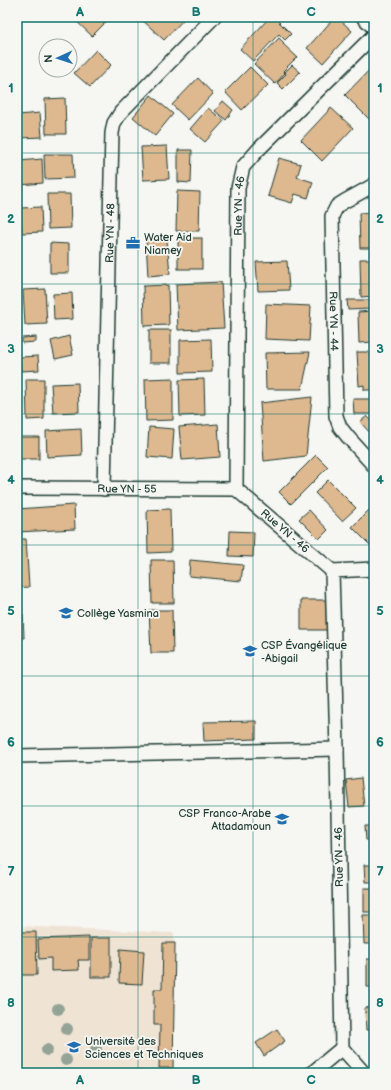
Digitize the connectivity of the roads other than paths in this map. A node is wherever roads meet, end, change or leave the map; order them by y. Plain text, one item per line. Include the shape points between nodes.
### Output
1 (214, 17) edge
2 (363, 17) edge
3 (374, 28) edge
4 (374, 35) edge
5 (374, 185) edge
6 (374, 466) edge
7 (17, 488) edge
8 (104, 489) junction
9 (236, 489) junction
10 (374, 569) edge
11 (332, 572) junction
12 (337, 749) junction
13 (17, 756) edge
14 (342, 1048) junction
15 (312, 1073) edge
16 (364, 1073) edge

1 - 8 street, Rue YN - 48 via 121,112 114,123
2 - 3 street
4 - 9 street, Rue YN - 46 via 243,167 238,188
5 - 6 street, Rue YN - 44 via 337,206 332,216 336,416 340,427
7 - 8 street, Rue YN - 55
8 - 9 street, Rue YN - 55
9 - 11 street, Rue YN - 46
10 - 11 street
11 - 12 street, Rue YN - 46
12 - 13 street
12 - 14 street, Rue YN - 46
14 - 15 street
14 - 16 street

